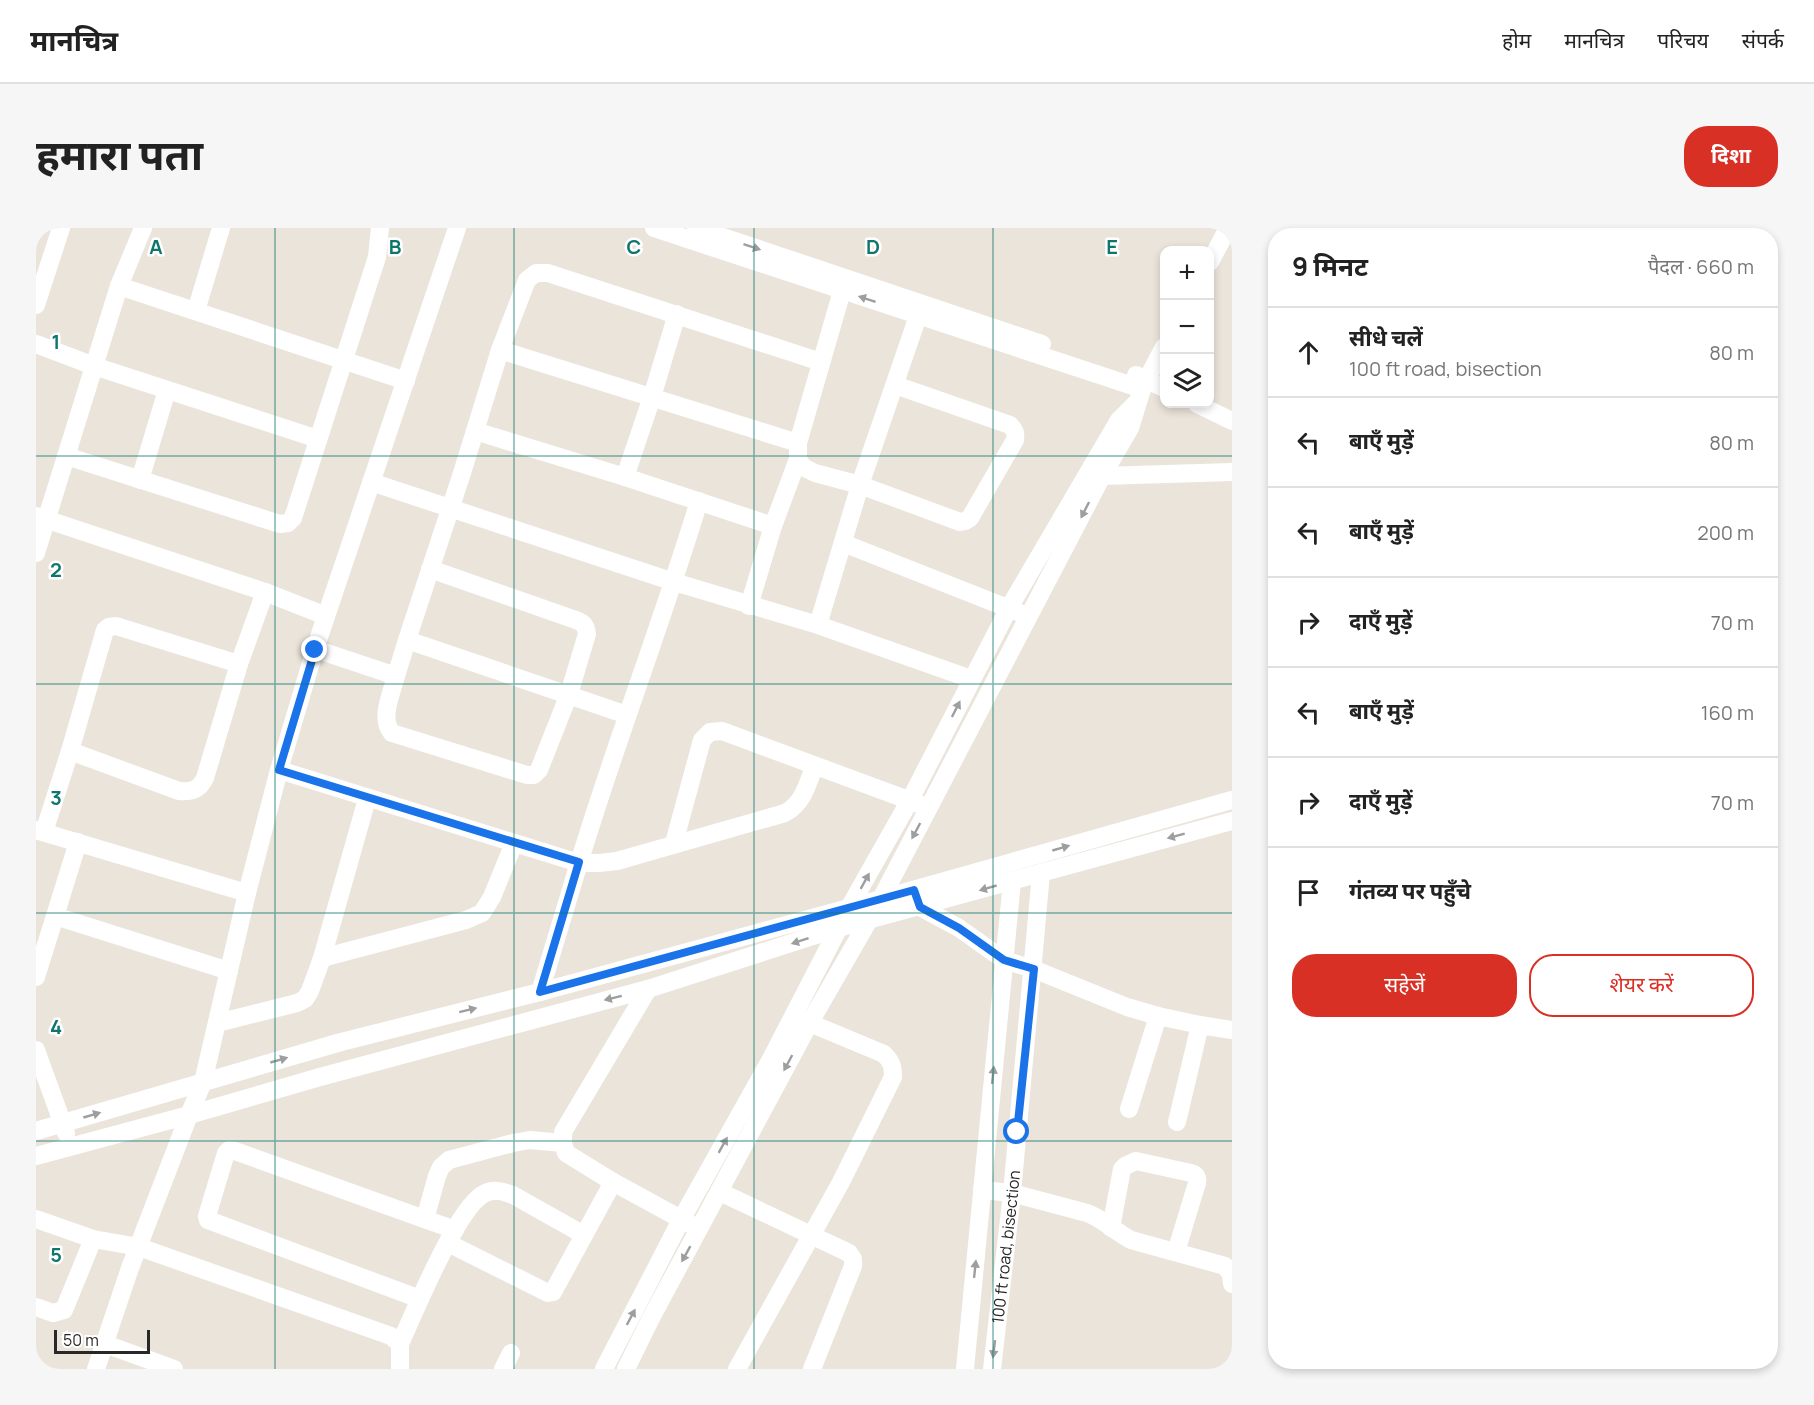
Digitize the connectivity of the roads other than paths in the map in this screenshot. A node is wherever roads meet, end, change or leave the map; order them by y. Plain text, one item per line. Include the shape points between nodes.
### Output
1 (61, 228) edge
2 (143, 228) edge
3 (221, 228) edge
4 (380, 228) edge
5 (457, 228) edge
6 (654, 228) edge
7 (696, 228) edge
8 (1228, 228) edge
9 (1214, 253) edge
10 (119, 286) junction
11 (842, 291) junction
12 (36, 305) edge
13 (196, 311) junction
14 (677, 315) junction
15 (918, 316) junction
16 (36, 344) edge
17 (500, 350) junction
18 (1160, 354) edge
19 (344, 362) junction
20 (821, 362) junction
21 (94, 366) junction
22 (405, 381) junction
23 (894, 385) junction
24 (1160, 388) edge
25 (167, 390) junction
26 (1142, 390) junction
27 (652, 397) junction
28 (1206, 408) edge
29 (1232, 420) edge
30 (475, 431) junction
31 (318, 439) junction
32 (798, 451) junction
33 (66, 456) junction
34 (1232, 472) edge
35 (1102, 476) junction
36 (625, 477) junction
37 (140, 480) junction
38 (371, 482) junction
39 (860, 485) junction
40 (699, 501) junction
41 (450, 509) junction
42 (41, 518) edge
43 (773, 526) junction
44 (843, 543) junction
45 (36, 553) edge
46 (430, 569) junction
47 (674, 582) junction
48 (265, 592) junction
49 (749, 606) junction
50 (1009, 608) junction
51 (326, 616) junction
52 (1028, 617) junction
53 (818, 625) junction
54 (407, 640) junction
55 (315, 650) junction
56 (239, 664) junction
57 (396, 676) junction
58 (971, 679) junction
59 (569, 694) junction
60 (627, 715) junction
61 (70, 751) junction
62 (814, 767) junction
63 (279, 770) junction
64 (368, 798) junction
65 (910, 800) junction
66 (1232, 800) edge
67 (929, 808) junction
68 (1232, 821) edge
69 (40, 831) edge
70 (78, 843) junction
71 (514, 843) junction
72 (674, 843) junction
73 (579, 862) junction
74 (1041, 873) junction
75 (1012, 881) junction
76 (247, 893) junction
77 (917, 898) junction
78 (881, 899) junction
79 (849, 908) junction
80 (55, 916) junction
81 (869, 921) junction
82 (838, 928) junction
83 (321, 958) junction
84 (1004, 960) junction
85 (1034, 969) junction
86 (229, 971) junction
87 (36, 977) edge
88 (648, 989) junction
89 (540, 992) junction
90 (1158, 1016) junction
91 (801, 1020) junction
92 (217, 1023) junction
93 (1200, 1025) junction
94 (1232, 1030) edge
95 (36, 1050) edge
96 (203, 1082) junction
97 (1130, 1109) dead end
98 (189, 1115) junction
99 (1177, 1122) dead end
100 (62, 1123) junction
101 (36, 1131) edge
102 (563, 1143) junction
103 (70, 1147) junction
104 (36, 1156) edge
105 (613, 1182) junction
106 (982, 1190) junction
107 (720, 1192) junction
108 (1012, 1193) junction
109 (36, 1219) edge
110 (425, 1220) junction
111 (681, 1220) junction
112 (1111, 1228) junction
113 (699, 1229) junction
114 (584, 1235) junction
115 (812, 1236) junction
116 (452, 1237) junction
117 (93, 1239) junction
118 (139, 1247) junction
119 (1176, 1252) junction
120 (1232, 1284) edge
121 (420, 1299) junction
122 (36, 1307) edge
123 (105, 1344) junction
124 (400, 1344) junction
125 (399, 1367) edge
126 (96, 1369) edge
127 (174, 1369) edge
128 (604, 1369) edge
129 (626, 1369) edge
130 (737, 1369) edge
131 (812, 1369) edge
132 (965, 1369) edge
133 (992, 1369) edge

1 - 12 street
2 - 10 street
3 - 13 street
4 - 19 street via 377,257
5 - 22 street
6 - 11 street
7 -> 26 street
8 - 9 street
10 - 13 street
10 - 21 street
15 -> 11 street
11 - 20 street
13 - 19 street
14 - 17 street via 548,273 536,273 527,280
14 - 20 street
14 - 27 street
15 - 23 street
15 - 26 street
16 - 21 street
17 - 27 street
17 - 30 street
18 - 26 street
19 - 22 street
19 - 31 street
20 - 32 street
21 - 25 street
21 - 33 street
22 - 38 street
23 - 39 street
23 - 39 street via 1010,425 1015,440 965,522
24 - 26 street
25 - 31 street
25 - 37 street
26 - 35 street via 1130,428
26 - 50 street via 1119,420
27 - 32 street
27 - 36 street
28 - 29 street
30 - 36 street
30 - 41 street
31 - 37 street via 293,518 288,523 280,524
32 - 39 street via 804,467
32 - 43 street
33 - 37 street
33 - 42 street
34 - 35 street
35 -> 52 street
36 - 40 street
38 - 41 street
38 - 51 street
39 - 44 street
40 - 43 street
40 - 47 street
41 - 46 street
41 - 47 street
42 - 45 street
42 - 48 street
43 - 49 street
44 - 50 street
44 - 53 street
46 - 54 street
46 - 59 street via 582,623 587,634
47 - 49 street
47 - 60 street
48 - 51 street
48 - 56 street
49 - 53 street
50 - 52 street
50 - 58 street
51 - 55 street
52 - 67 street
53 - 58 street
54 - 57 street
54 - 59 street
55 - 57 street
55 - 63 street
56 - 61 street via 109,627
56 - 61 street via 205,778 192,792 179,791
57 - 59 street via 386,718 392,733 527,775 539,770
65 -> 58 street
59 - 60 street
60 - 73 street
61 - 69 street
62 - 65 street
62 - 72 street via 804,795 785,813
62 - 72 street via 722,731 711,732 702,740
63 - 64 street
63 - 76 street
64 - 71 street
64 - 83 street
65 - 67 street
79 -> 65 street
77 -> 66 street
67 -> 78 street
68 -> 74 street
69 - 70 street
70 - 76 street
70 - 80 street
71 - 73 street
71 - 83 street via 482,913
72 - 73 street via 617,861
73 - 89 street
74 - 75 street
74 - 85 street, 100 ft road, bisection
75 -> 77 street
75 - 84 street
76 - 86 street
77 - 78 street
77 - 81 street
77 - 84 street
78 - 79 street
78 - 81 street
79 - 82 street
79 - 89 street
80 - 86 street
80 - 87 street
81 - 82 street
81 - 91 street
82 -> 88 street
82 - 91 street
83 - 92 street via 306,999
84 - 85 street
106 -> 84 street
85 - 90 street
85 - 108 street, 100 ft road, bisection
86 - 92 street
88 -> 98 street
88 - 102 street via 563,1132
96 -> 89 street via 341,1042
90 - 93 street
90 - 97 street
91 -> 107 street
111 -> 91 street
91 - 115 street via 885,1054 893,1068 892,1077
92 - 96 street
93 - 94 street
93 - 99 street
95 - 100 street
96 - 98 street
100 -> 96 street
98 - 103 street
98 - 118 street
100 - 101 street
100 - 103 street
102 - 105 street via 566,1153
102 - 110 street via 530,1140 449,1160 437,1176
103 - 104 street
105 - 111 street
105 - 114 street
106 - 108 street
132 -> 106 street
107 - 113 street
107 - 115 street
108 - 112 street via 1088,1213
108 -> 133 street, 100 ft road, bisection
109 - 117 street
110 - 116 street
110 - 121 street via 229,1150 207,1216 212,1222
111 - 113 street
128 -> 111 street
112 - 119 street via 1131,1240
112 - 119 street via 1125,1166 1136,1161 1191,1173 1198,1178
113 -> 129 street
114 - 116 street via 513,1195 489,1191 465,1212
114 - 116 street via 555,1290 548,1293
115 - 130 street
115 - 131 street via 849,1253 854,1266
116 - 121 street
117 - 118 street
117 - 122 street via 64,1310 53,1313
118 - 123 street
118 - 124 street via 391,1336
119 - 120 street via 1225,1266
121 - 124 street
123 - 126 street
123 - 127 street
124 - 125 street

